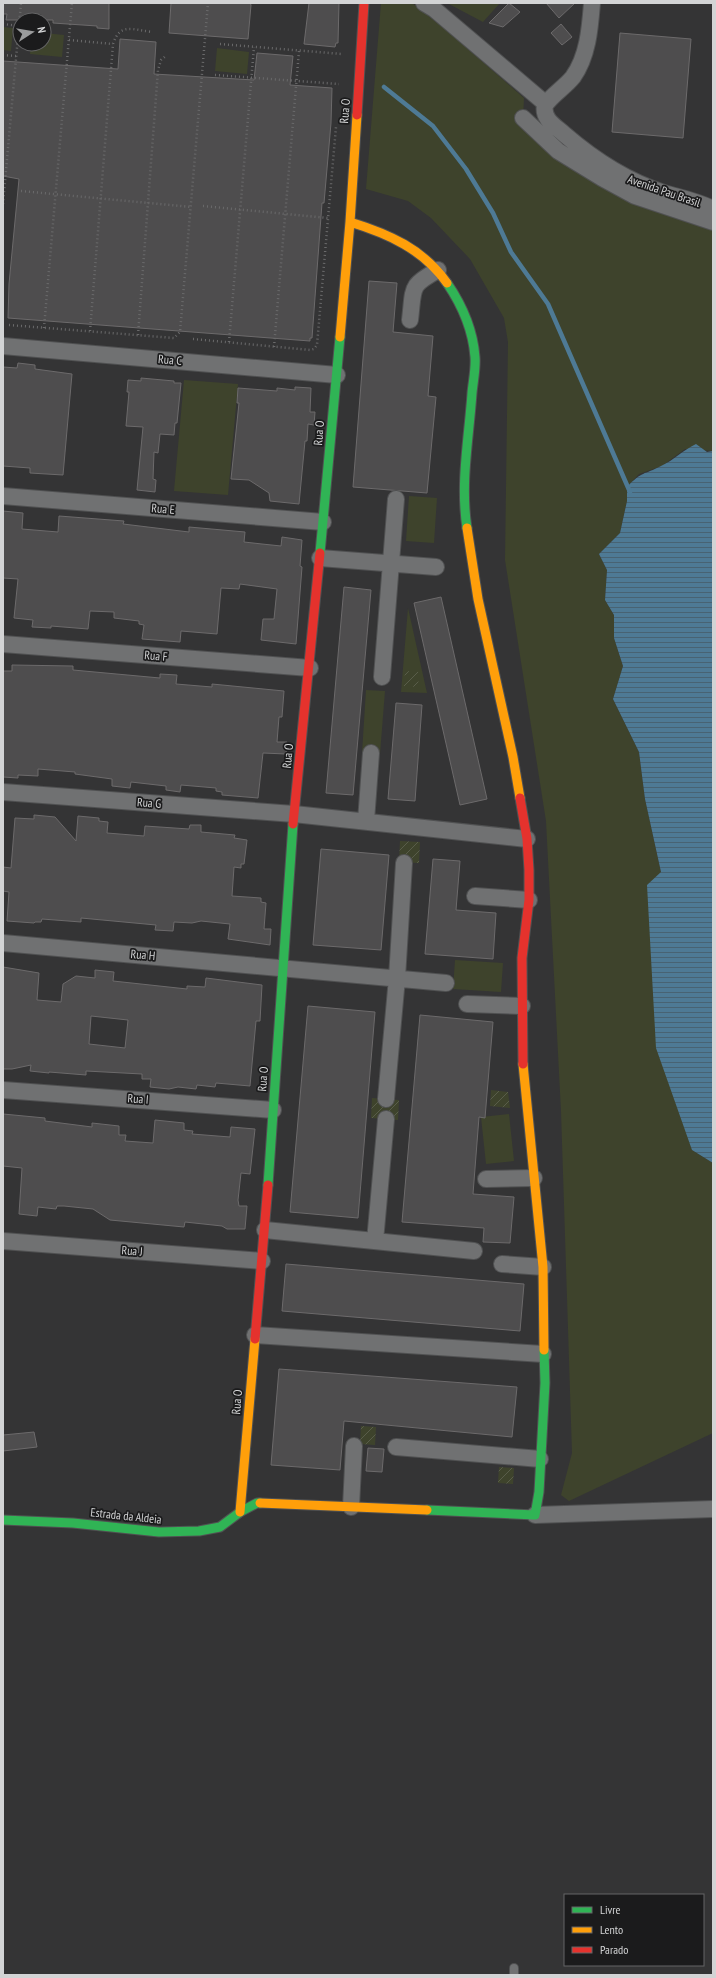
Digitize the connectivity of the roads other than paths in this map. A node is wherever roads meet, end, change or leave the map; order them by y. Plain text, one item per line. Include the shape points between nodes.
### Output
1 (364, 3) edge
2 (424, 3) edge
3 (592, 3) edge
4 (545, 107) junction
5 (523, 118) dead end
6 (713, 209) edge
7 (350, 222) junction
8 (713, 222) edge
9 (438, 270) junction
10 (410, 320) dead end
11 (3, 346) edge
12 (336, 375) junction
13 (3, 496) edge
14 (396, 499) dead end
15 (323, 522) junction
16 (320, 558) junction
17 (391, 564) junction
18 (436, 567) dead end
19 (3, 644) edge
20 (310, 668) junction
21 (382, 677) dead end
22 (371, 753) dead end
23 (3, 792) edge
24 (294, 814) junction
25 (366, 822) junction
26 (527, 840) junction
27 (404, 863) dead end
28 (475, 896) dead end
29 (529, 900) junction
30 (3, 943) edge
31 (284, 968) junction
32 (397, 978) junction
33 (446, 983) dead end
34 (467, 1004) dead end
35 (522, 1006) junction
36 (3, 1090) edge
37 (386, 1099) dead end
38 (272, 1110) junction
39 (386, 1119) dead end
40 (534, 1178) junction
41 (486, 1179) dead end
42 (265, 1230) junction
43 (3, 1241) edge
44 (375, 1241) junction
45 (474, 1251) dead end
46 (262, 1261) junction
47 (502, 1264) dead end
48 (543, 1267) junction
49 (255, 1335) junction
50 (543, 1354) junction
51 (354, 1446) dead end
52 (396, 1447) dead end
53 (540, 1459) junction
54 (351, 1507) junction
55 (713, 1509) edge
56 (240, 1512) junction
57 (535, 1516) junction
58 (3, 1520) edge

1 - 7 street, Rua O
2 - 4 street, Avenida Pau Brasil
3 - 4 street via 586,48 573,77
4 - 6 street, Avenida Pau Brasil via 550,122 582,150 620,176
5 - 8 street via 558,151 614,184 636,196
7 - 9 street via 397,239 414,249
7 - 12 street, Rua O
9 - 10 street via 415,285
9 - 26 street via 460,302 475,357 464,475 465,513 478,599 513,757
11 - 12 street, Rua C
12 - 15 street, Rua O
13 - 15 street, Rua E
14 - 17 street
15 - 16 street, Rua O
16 - 17 street
16 - 20 street, Rua O
17 - 18 street
17 - 21 street
19 - 20 street, Rua F
20 - 24 street, Rua O
22 - 25 street
23 - 24 street, Rua G
24 - 25 street, Rua G
24 - 31 street, Rua O
25 - 26 street, Rua G
26 - 29 street
27 - 32 street
28 - 29 street
29 - 35 street via 522,958
30 - 31 street, Rua H
31 - 32 street, Rua H
31 - 38 street, Rua O
32 - 33 street, Rua H
32 - 37 street
34 - 35 street
35 - 40 street via 523,1064
36 - 38 street, Rua I
38 - 42 street, Rua O
39 - 44 street
40 - 41 street
40 - 48 street
42 - 44 street
42 - 46 street, Rua O
43 - 46 street, Rua J
44 - 45 street
46 - 49 street, Rua O
47 - 48 street
48 - 50 street
49 - 50 street
49 - 56 street, Rua O
50 - 53 street via 545,1383
51 - 54 street
52 - 53 street
53 - 57 street
54 - 56 street, Estrada da Aldeia via 257,1503
54 - 57 street, Estrada da Aldeia
55 - 57 street
56 - 58 street, Estrada da Aldeia via 220,1527 159,1532 73,1523

